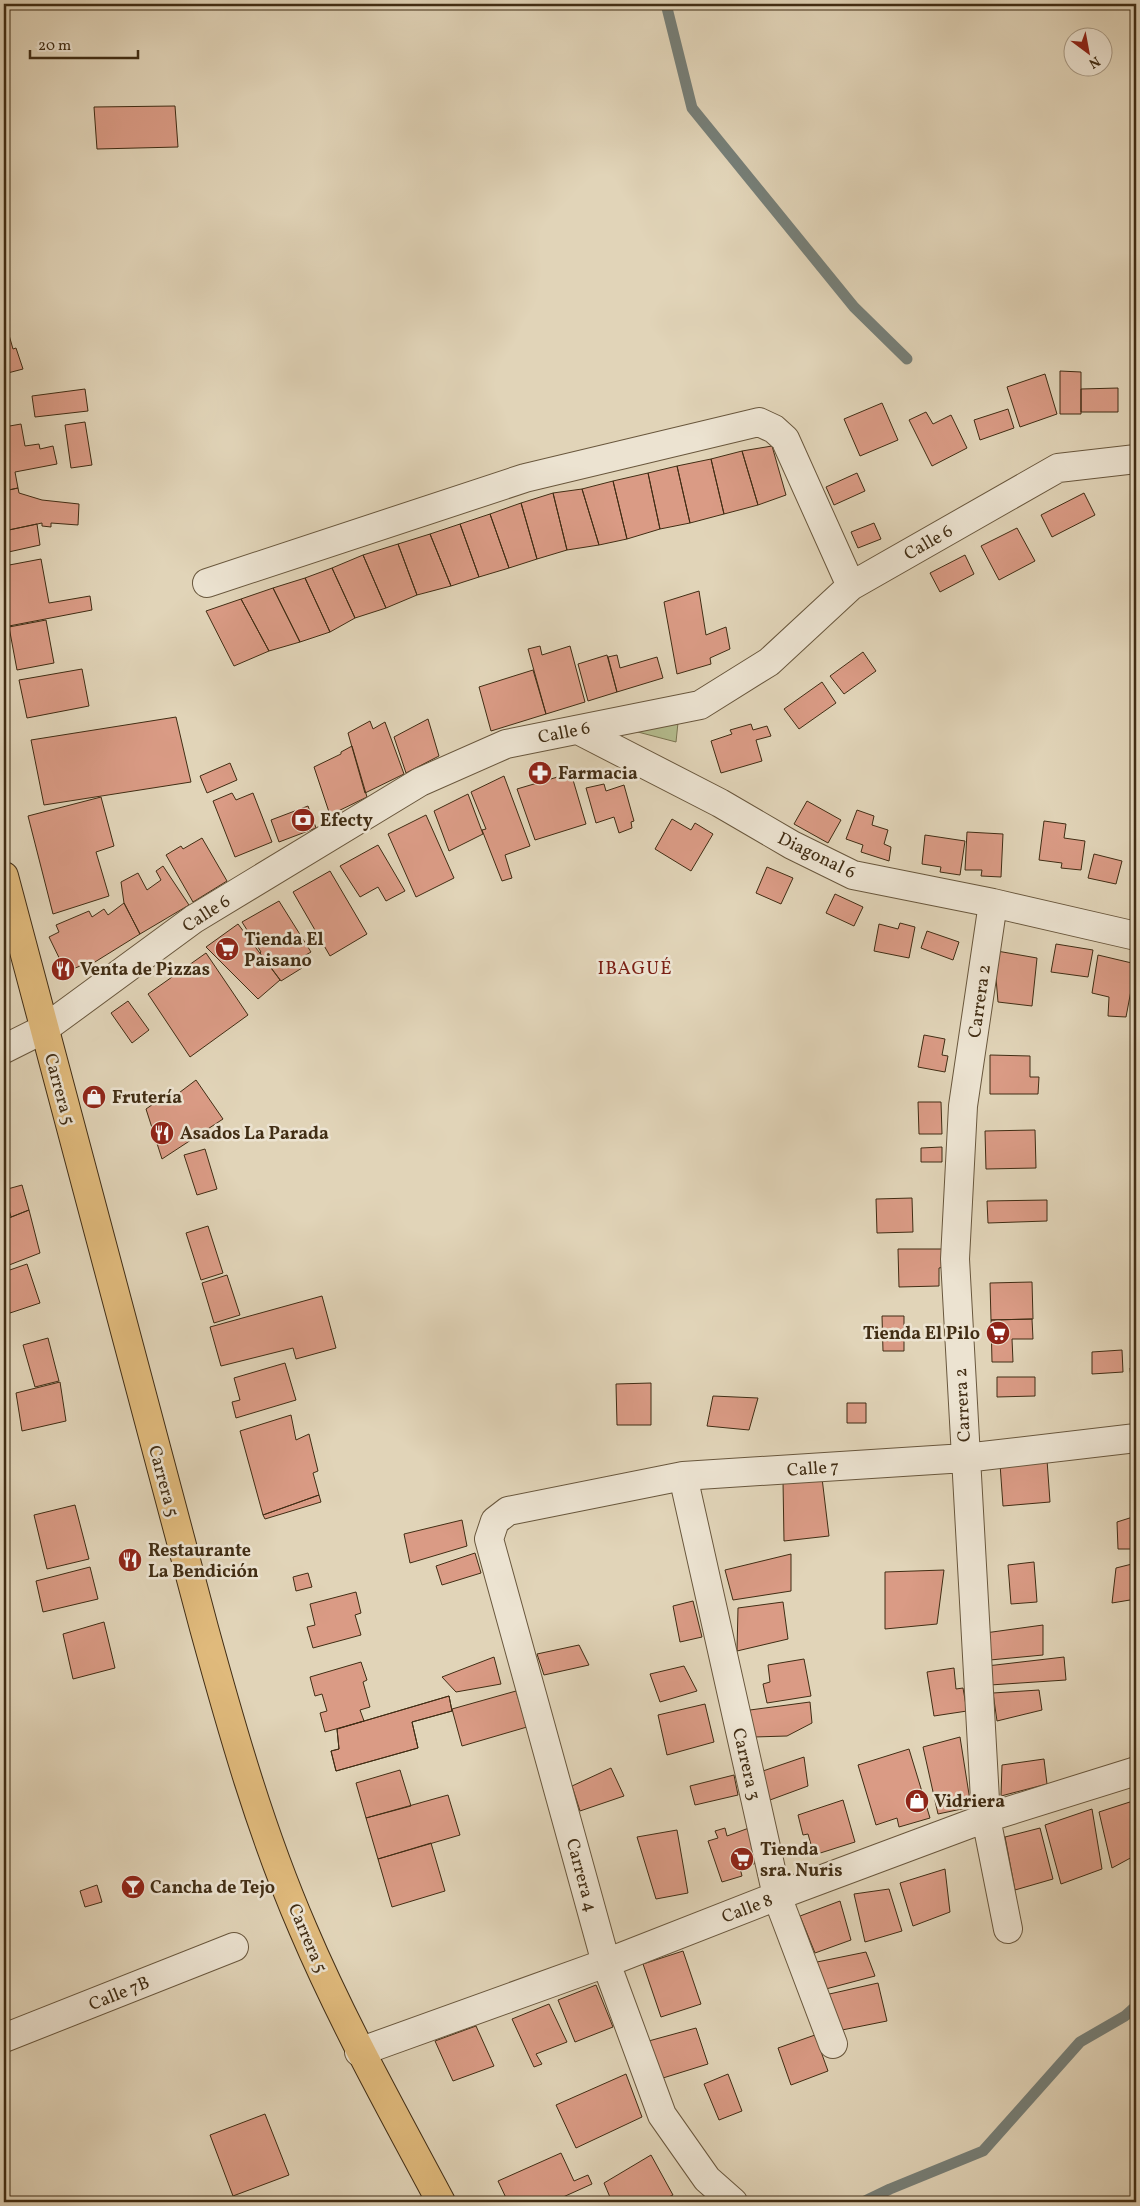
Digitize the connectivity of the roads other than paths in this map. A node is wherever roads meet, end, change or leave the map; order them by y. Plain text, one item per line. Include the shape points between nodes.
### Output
1 (1136, 459) edge
2 (207, 583) dead end
3 (851, 586) junction
4 (578, 730) junction
5 (4, 876) edge
6 (993, 903) junction
7 (1136, 936) edge
8 (44, 1029) junction
9 (4, 1049) edge
10 (1136, 1438) edge
11 (965, 1458) junction
12 (683, 1476) junction
13 (495, 1521) joint
14 (1136, 1771) edge
15 (986, 1818) junction
16 (777, 1896) junction
17 (1008, 1929) dead end
18 (234, 1947) dead end
19 (606, 1963) junction
20 (4, 2038) edge
21 (833, 2044) dead end
22 (360, 2052) junction
23 (441, 2202) edge
24 (733, 2202) edge

1 - 3 street, Calle 6 via 1058,468
2 - 3 street via 525,478 759,422 774,429 784,439
3 - 4 street, Calle 6 via 770,662 700,705
4 - 6 street, Diagonal 6 via 853,875
4 - 8 street, Calle 6 via 506,744 420,782 194,920
5 - 8 highway, Carrera 5
6 - 7 street, Diagonal 6
6 - 11 street, Carrera 2 via 963,1106 955,1259
8 - 9 street, Calle 6
8 - 22 highway, Carrera 5 via 239,1752 303,1929
10 - 11 street, Calle 7
11 - 12 street, Calle 7
11 - 15 street, Carrera 2
12 - 13 street, Calle 7 via 508,1511
12 - 16 street, Carrera 3
13 - 19 street, Carrera 4 via 489,1539
14 - 15 street, Calle 8
15 - 16 street, Calle 8
15 - 17 street, Carrera 2
16 - 19 street, Calle 8
16 - 21 street, Carrera 3
18 - 20 street, Calle 7B
19 - 22 street, Calle 8
19 - 24 street, Carrera 4 via 662,2115 706,2179
22 - 23 highway, Carrera 5

